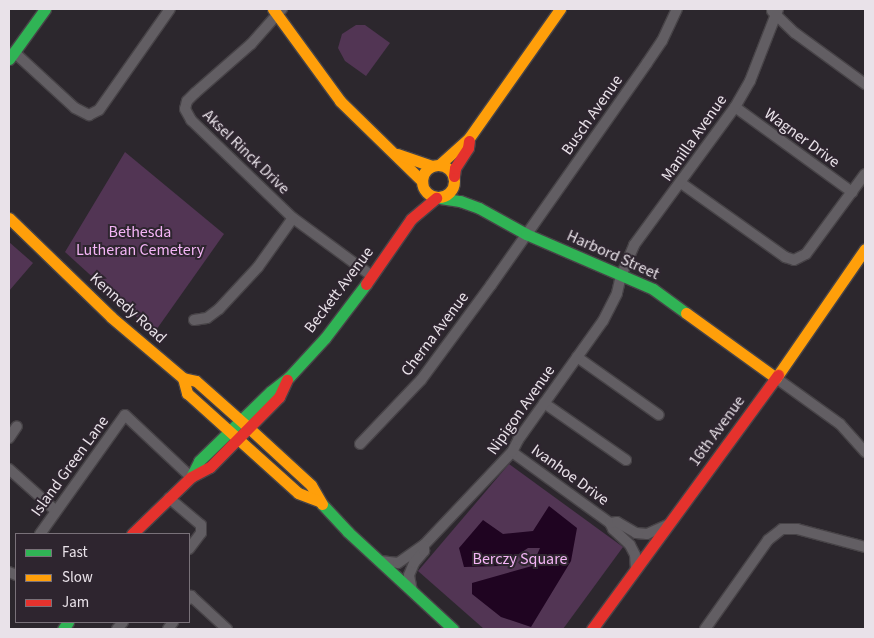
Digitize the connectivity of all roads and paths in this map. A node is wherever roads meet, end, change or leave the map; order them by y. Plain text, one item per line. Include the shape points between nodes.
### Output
1 (45, 9) edge
2 (170, 9) edge
3 (560, 9) edge
4 (677, 9) edge
5 (775, 10) edge
6 (278, 11) edge
7 (12, 56) edge
8 (865, 84) edge
9 (735, 107) junction
10 (469, 138) junction
11 (395, 153) junction
12 (436, 166) junction
13 (865, 174) edge
14 (454, 177) junction
15 (422, 182) junction
16 (681, 183) junction
17 (852, 192) junction
18 (438, 198) junction
19 (479, 208) junction
20 (9, 218) edge
21 (293, 218) junction
22 (411, 219) junction
23 (526, 234) junction
24 (865, 249) edge
25 (372, 276) junction
26 (621, 276) junction
27 (194, 320) dead end
28 (577, 357) junction
29 (184, 378) junction
30 (776, 378) junction
31 (544, 404) junction
32 (659, 415) dead end
33 (245, 424) junction
34 (17, 426) dead end
35 (234, 435) junction
36 (9, 438) edge
37 (360, 444) dead end
38 (512, 452) junction
39 (865, 452) edge
40 (626, 460) dead end
41 (9, 470) edge
42 (191, 477) junction
43 (169, 498) junction
44 (319, 502) junction
45 (56, 512) junction
46 (610, 523) junction
47 (669, 524) junction
48 (41, 533) edge
49 (133, 533) edge
50 (424, 545) junction
51 (190, 547) edge
52 (865, 547) edge
53 (379, 561) junction
54 (636, 570) junction
55 (413, 592) junction
56 (190, 597) edge
57 (227, 629) edge
58 (453, 629) edge
59 (592, 629) edge
60 (705, 629) edge

1 - 7 street
2 - 7 street via 99,110 89,115 75,108
3 - 10 street
4 - 23 street, Busch Avenue via 652,56
5 - 8 street via 795,33
5 - 9 street, Manilla Avenue via 750,81
6 - 11 street via 345,106
6 - 21 street, Aksel Rinck Drive via 251,44 194,93 185,109 192,120
9 - 16 street, Manilla Avenue
9 - 17 street, Wagner Drive
10 - 12 street
10 - 14 street via 468,148 455,168
11 - 12 street
11 - 15 street
12 - 14 street via 450,170
12 - 15 street via 424,172
13 - 17 street
14 - 18 street via 450,192
14 - 19 street, Harbord Street via 461,190
15 - 18 street via 426,193
15 - 22 street, Beckett Avenue
16 - 17 street via 793,260 805,255
16 - 26 street, Manilla Avenue via 634,246
18 - 19 street, Harbord Street
18 - 22 street, Beckett Avenue
19 - 23 street, Harbord Street
20 - 29 street, Kennedy Road via 111,317
21 - 25 street, Aksel Rinck Drive
21 - 27 street via 258,267 219,309 207,318
22 - 25 street, Beckett Avenue
23 - 26 street, Harbord Street
23 - 37 street, Cherna Avenue via 421,380
24 - 30 street, 16th Avenue
25 - 33 street, Beckett Avenue via 325,338 289,377 279,398
26 - 28 street, Nipigon Avenue via 617,293 603,321
26 - 30 street, Harbord Street via 653,289
28 - 31 street, Nipigon Avenue
28 - 32 street
29 - 33 street, Kennedy Road via 196,381
29 - 35 street, Kennedy Road via 187,393
30 - 39 street via 840,424
30 - 47 street, 16th Avenue
31 - 38 street, Nipigon Avenue
31 - 40 street
33 - 35 street, Beckett Avenue
33 - 44 street, Kennedy Road via 311,485
34 - 36 street
35 - 42 street, Beckett Avenue via 199,461
35 - 44 street, Kennedy Road via 298,493
38 - 46 street, Ivanhoe Drive
38 - 50 street, Nipigon Avenue
41 - 45 street
42 - 43 street, Beckett Avenue
42 - 45 street, Island Green Lane via 125,416
43 - 49 street, Beckett Avenue
43 - 51 street via 201,526 201,533
44 - 53 street, Kennedy Road
45 - 48 street, Island Green Lane
46 - 47 street, Ivanhoe Drive via 617,522 636,533 647,534
46 - 54 street, Ivanhoe Drive via 630,545 635,555
47 - 54 street, 16th Avenue
50 - 53 street, Nipigon Avenue via 398,563
50 - 55 street, Nipigon Avenue via 424,551 409,575
52 - 60 street via 782,528 768,540
53 - 55 street, Kennedy Road
54 - 59 street, 16th Avenue
55 - 58 street, Kennedy Road
56 - 57 street

